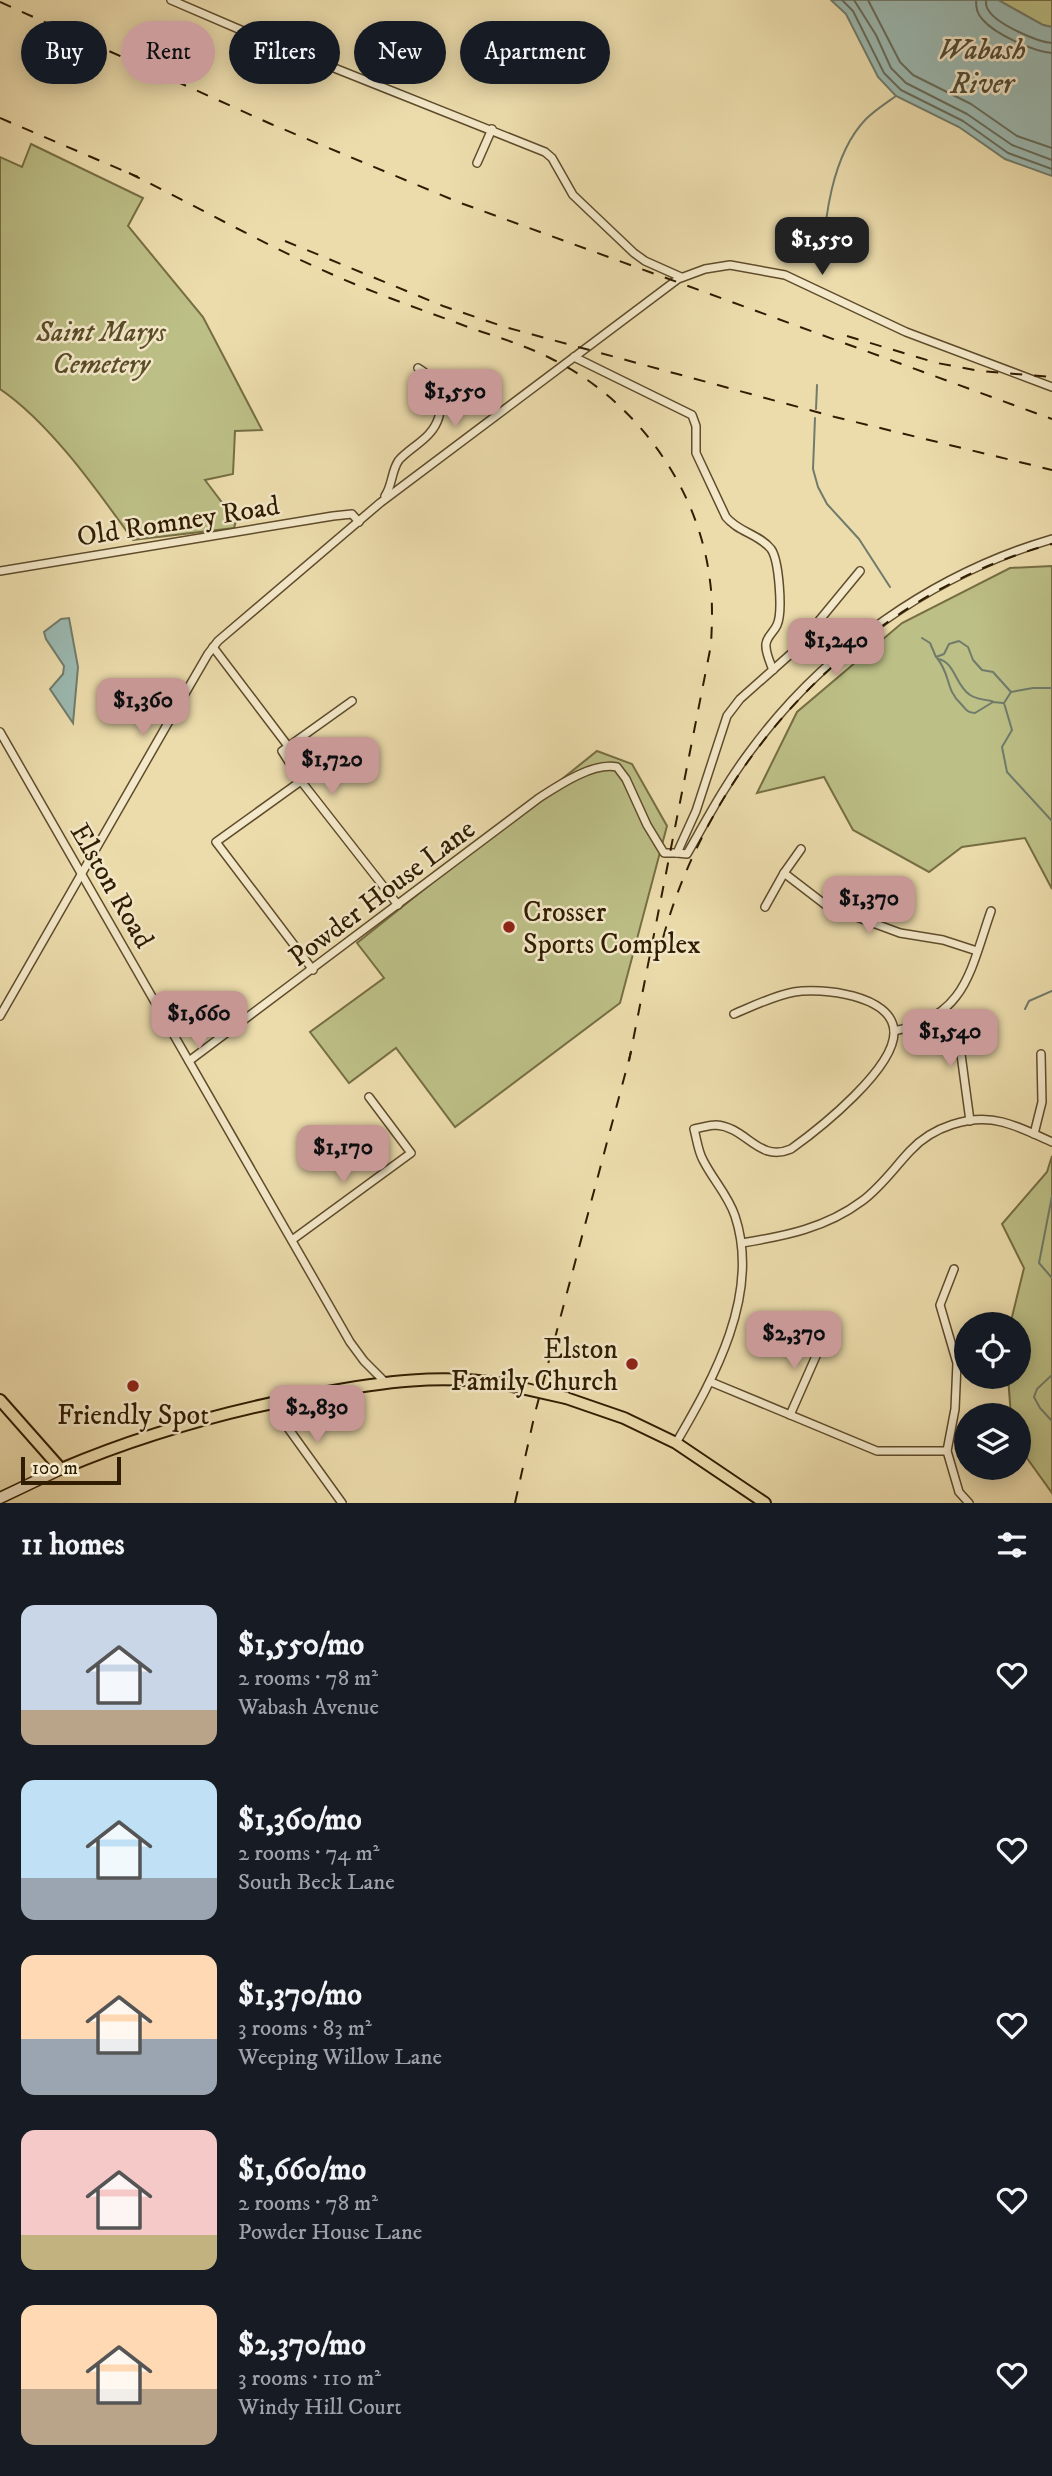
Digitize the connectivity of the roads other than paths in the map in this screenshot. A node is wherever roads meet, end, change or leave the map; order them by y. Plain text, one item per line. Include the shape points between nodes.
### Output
1 (170, 0) edge
2 (492, 129) junction
3 (477, 163) dead end
4 (681, 277) junction
5 (573, 357) junction
6 (418, 368) dead end
7 (1052, 387) edge
8 (380, 503) junction
9 (359, 522) junction
10 (1052, 540) edge
11 (0, 571) edge
12 (860, 571) dead end
13 (213, 647) junction
14 (773, 670) junction
15 (352, 701) dead end
16 (0, 732) edge
17 (288, 746) junction
18 (301, 781) junction
19 (801, 849) dead end
20 (677, 853) junction
21 (82, 873) junction
22 (784, 873) junction
23 (398, 905) junction
24 (765, 907) dead end
25 (991, 911) dead end
26 (977, 951) junction
27 (313, 970) junction
28 (940, 1013) junction
29 (734, 1014) dead end
30 (0, 1016) edge
31 (894, 1031) junction
32 (1041, 1054) dead end
33 (189, 1061) junction
34 (369, 1097) dead end
35 (970, 1121) junction
36 (1034, 1134) junction
37 (1052, 1142) edge
38 (292, 1240) junction
39 (742, 1243) junction
40 (954, 1269) dead end
41 (824, 1338) dead end
42 (385, 1382) junction
43 (711, 1382) junction
44 (0, 1399) edge
45 (270, 1403) junction
46 (790, 1415) junction
47 (676, 1444) junction
48 (947, 1451) junction
49 (61, 1469) junction
50 (0, 1498) edge
51 (342, 1503) edge
52 (765, 1503) edge
53 (969, 1503) edge

1 - 2 street
2 - 3 street
2 - 4 street via 550,155 573,195 634,253
4 - 5 street
4 - 7 street via 730,265 783,274 906,332
5 - 8 street
5 - 14 street via 692,415 696,453 726,517 774,554 780,612 778,625 766,642
6 - 8 street via 439,391 439,417 431,432 399,460
8 - 9 street
9 - 11 street, Old Romney Road via 352,514 333,516
9 - 13 street
10 - 20 street via 985,562 949,580 888,618 825,669 750,750 687,854
12 - 14 street via 804,641
13 - 17 street
13 - 21 street
14 - 20 street via 727,716
15 - 17 street
16 - 21 street, Elston Road
17 - 18 street via 282,751
18 - 23 street
18 - 27 street via 216,842
19 - 22 street
20 - 23 street, Powder House Lane via 664,853 622,771 605,766 568,780
21 - 30 street
21 - 33 street, Elston Road
22 - 24 street
22 - 26 street via 827,905 900,933
23 - 27 street, Powder House Lane
25 - 26 street
26 - 28 street via 960,993
27 - 33 street, Powder House Lane
28 - 31 street
28 - 35 street via 960,1047
29 - 31 street via 780,996 812,990 870,1001 887,1014
31 - 39 street via 889,1050 869,1082 791,1149 767,1152 720,1126 694,1129 704,1162 733,1209
32 - 36 street via 1042,1102
33 - 38 street, Elston Road
34 - 38 street via 411,1153
35 - 36 street via 1001,1122
35 - 39 street via 924,1138 876,1189 835,1217 805,1230
36 - 37 street
38 - 42 street, Elston Road via 351,1342
39 - 43 street via 740,1291
40 - 48 street via 940,1305 957,1363
41 - 46 street
42 - 45 main road
42 - 47 main road, bridge via 460,1379 508,1385 624,1418
43 - 46 street
43 - 47 street
44 - 49 main road
45 - 49 main road via 155,1433
45 - 51 street
46 - 48 street via 877,1451
47 - 52 main road
48 - 53 street via 959,1492
49 - 50 street

